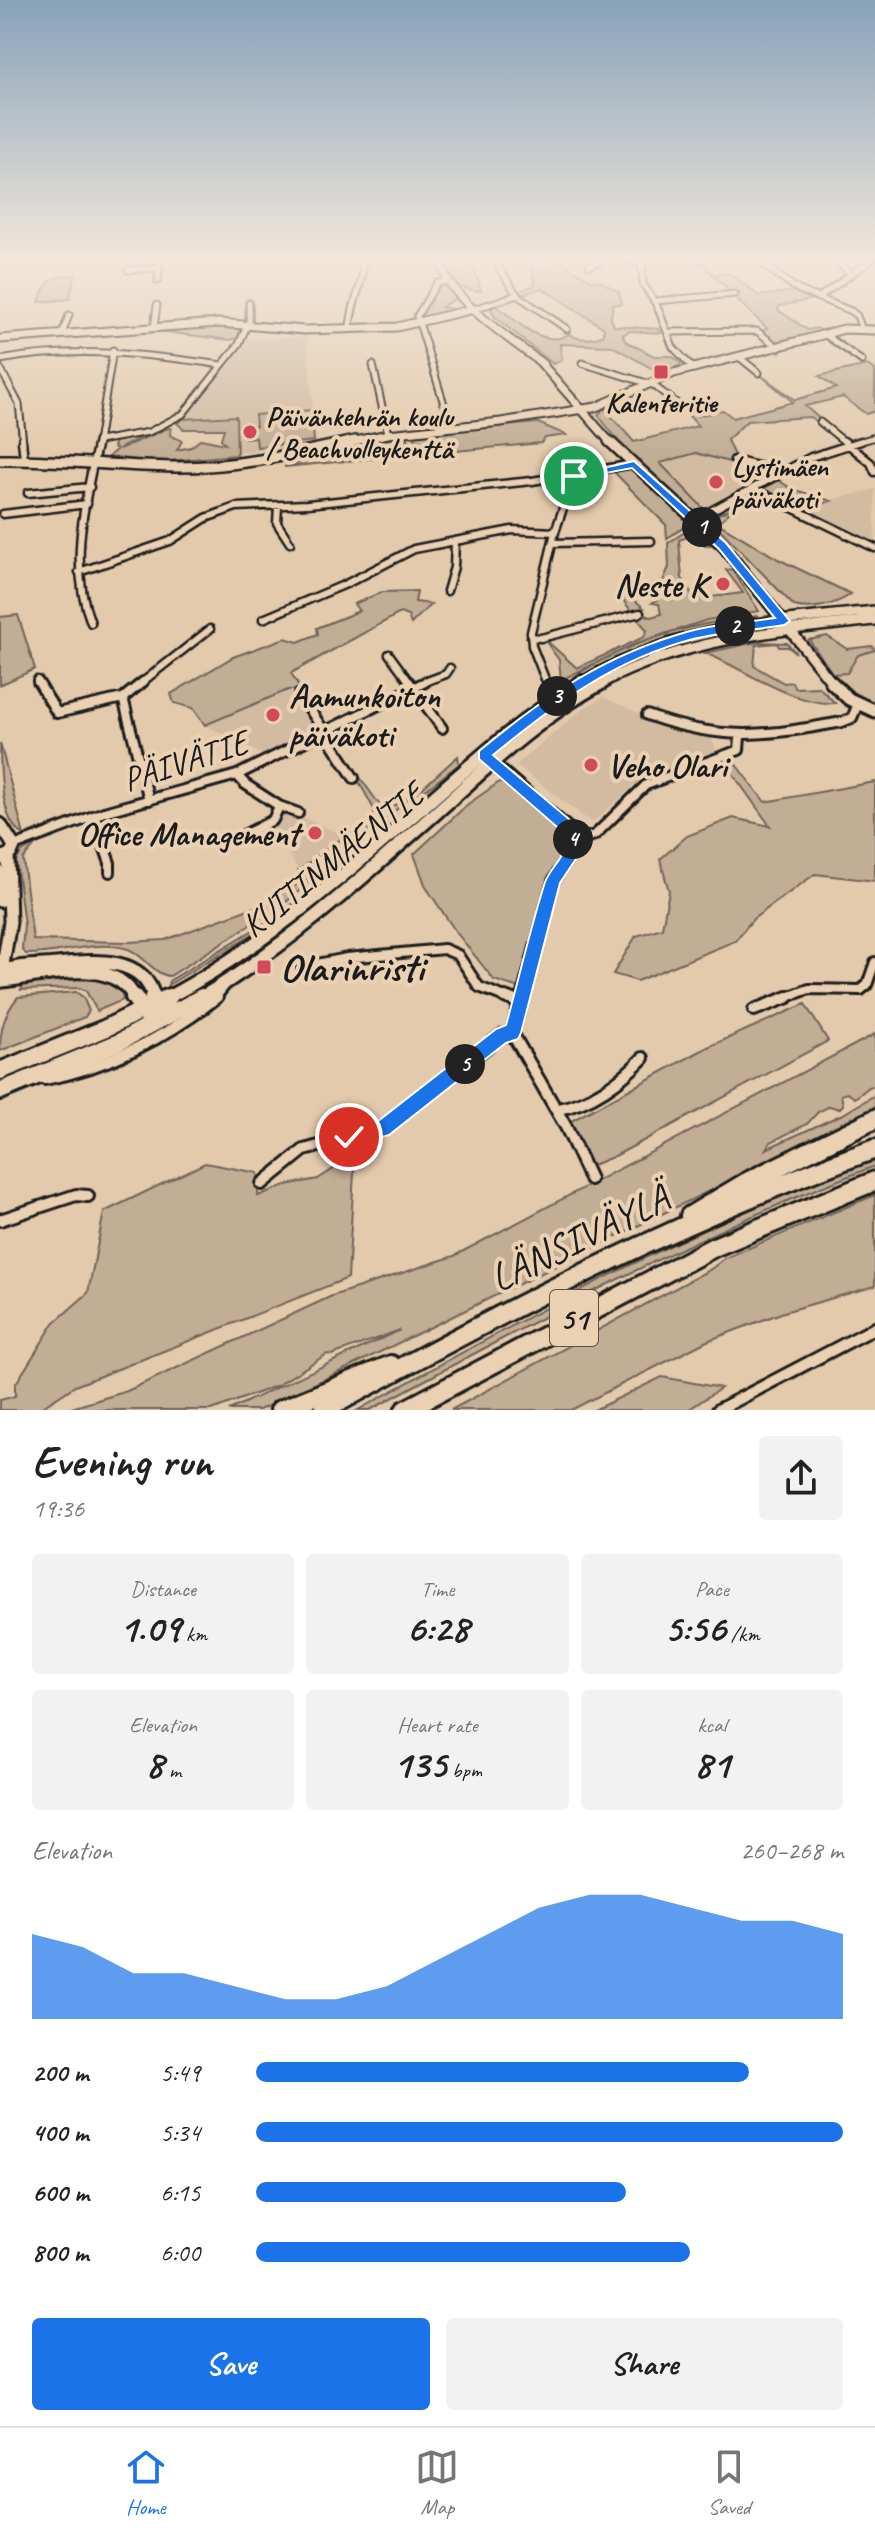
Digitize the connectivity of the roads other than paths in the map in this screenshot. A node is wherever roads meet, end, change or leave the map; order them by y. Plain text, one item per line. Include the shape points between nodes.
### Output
1 (66, 324) edge
2 (155, 324) edge
3 (246, 324) junction
4 (349, 324) edge
5 (419, 324) joint
6 (492, 324) edge
7 (559, 324) edge
8 (664, 324) edge
9 (861, 324) edge
10 (154, 328) junction
11 (863, 328) junction
12 (875, 328) edge
13 (350, 329) junction
14 (567, 329) dead end
15 (670, 332) dead end
16 (62, 334) junction
17 (824, 334) junction
18 (0, 339) edge
19 (779, 348) junction
20 (113, 350) junction
21 (739, 357) junction
22 (0, 360) edge
23 (862, 361) dead end
24 (582, 363) dead end
25 (222, 365) junction
26 (373, 365) dead end
27 (0, 368) edge
28 (693, 368) junction
29 (759, 373) dead end
30 (648, 383) junction
31 (679, 405) dead end
32 (581, 408) junction
33 (820, 422) dead end
34 (451, 427) junction
35 (388, 434) junction
36 (875, 437) edge
37 (99, 441) junction
38 (847, 444) junction
39 (24, 459) junction
40 (0, 460) edge
41 (630, 460) junction
42 (734, 460) dead end
43 (94, 461) junction
44 (875, 472) edge
45 (574, 476) junction
46 (777, 476) junction
47 (90, 487) junction
48 (753, 489) junction
49 (28, 493) dead end
50 (87, 504) junction
51 (278, 506) junction
52 (3, 514) dead end
53 (694, 520) junction
54 (555, 532) junction
55 (455, 541) junction
56 (651, 541) dead end
57 (290, 543) dead end
58 (553, 543) junction
59 (875, 548) edge
60 (79, 572) junction
61 (447, 591) dead end
62 (875, 611) edge
63 (640, 613) dead end
64 (263, 619) dead end
65 (875, 620) edge
66 (91, 623) dead end
67 (788, 626) junction
68 (210, 629) dead end
69 (531, 637) junction
70 (389, 654) dead end
71 (450, 668) dead end
72 (545, 679) dead end
73 (37, 680) dead end
74 (412, 687) junction
75 (300, 694) dead end
76 (123, 698) junction
77 (858, 704) junction
78 (875, 711) edge
79 (647, 715) dead end
80 (442, 728) dead end
81 (324, 732) junction
82 (740, 737) junction
83 (489, 760) junction
84 (237, 775) junction
85 (354, 778) dead end
86 (149, 800) junction
87 (279, 806) junction
88 (298, 813) dead end
89 (93, 816) junction
90 (0, 824) edge
91 (238, 838) dead end
92 (574, 841) junction
93 (6, 848) edge
94 (0, 872) edge
95 (110, 872) dead end
96 (0, 901) edge
97 (875, 962) edge
98 (302, 967) dead end
99 (1, 977) edge
100 (228, 981) junction
101 (520, 1003) junction
102 (156, 1005) junction
103 (754, 1010) dead end
104 (141, 1012) junction
105 (157, 1023) junction
106 (512, 1033) junction
107 (643, 1058) dead end
108 (0, 1071) edge
109 (31, 1080) junction
110 (0, 1091) edge
111 (558, 1109) junction
112 (875, 1119) edge
113 (875, 1149) edge
114 (590, 1179) dead end
115 (875, 1181) edge
116 (262, 1184) dead end
117 (88, 1196) dead end
118 (0, 1220) edge
119 (655, 1237) junction
120 (875, 1328) edge
121 (442, 1345) junction
122 (436, 1393) junction
123 (280, 1410) edge
124 (324, 1410) edge
125 (405, 1410) edge
126 (418, 1410) edge
127 (718, 1410) edge

1 - 16 street
2 - 10 street
3 - 10 street
3 - 13 street
3 - 25 street via 239,344
4 - 13 street
5 - 13 street
5 - 34 street
6 - 32 street via 540,362
7 - 14 street
8 - 28 street via 673,347
9 - 11 street
10 - 16 street
11 - 12 street
11 - 17 street
15 - 19 street via 757,331
16 - 18 street
17 - 19 street
17 - 23 street
19 - 21 street
20 - 22 street via 48,351
20 - 25 street
20 - 37 street
21 - 28 street
21 - 29 street
24 - 30 street
25 - 37 street via 179,417 143,434
26 - 35 street
27 - 39 street via 19,404
28 - 30 street
30 - 31 street
30 - 32 street
32 - 34 street
32 - 41 street
33 - 38 street
34 - 35 street
35 - 43 street via 276,459 174,467
36 - 38 street
37 - 43 street
38 - 44 street
38 - 46 street
39 - 40 street
39 - 43 street
41 - 45 street
41 - 53 street
42 - 46 street
43 - 47 street
45 - 51 street
45 - 54 street
46 - 48 street
47 - 49 street
47 - 50 street
48 - 53 street
48 - 59 street
50 - 52 street
50 - 60 street
51 - 57 street via 277,523
51 - 60 street via 228,509 170,541
53 - 67 street via 723,546
54 - 55 street via 512,530
54 - 58 street
55 - 61 street
55 - 64 street via 408,551
56 - 58 street
58 - 69 street
60 - 66 street via 82,609
62 - 67 main road, KUITINMÄENTIE
63 - 69 street
65 - 67 main road, KUITINMÄENTIE
67 - 77 street via 829,680
67 - 83 main road, KUITINMÄENTIE via 699,644 624,671 576,697
68 - 76 street
69 - 72 street
70 - 74 street
71 - 74 street, PÄIVÄTIE
73 - 76 street via 57,713
74 - 80 street
74 - 81 street, PÄIVÄTIE
75 - 81 street
76 - 86 street
77 - 78 street
77 - 82 street via 852,718 842,722
79 - 82 street via 693,731
81 - 84 street, PÄIVÄTIE
81 - 85 street
82 - 92 street via 739,750 646,785 595,835
83 - 92 street via 570,829
83 - 100 main road, KUITINMÄENTIE via 282,943
83 - 102 main road, KUITINMÄENTIE via 223,966
84 - 86 street, PÄIVÄTIE
84 - 87 street
86 - 89 street, PÄIVÄTIE
87 - 88 street
87 - 91 street via 273,820
89 - 93 street, PÄIVÄTIE
89 - 95 street
90 - 93 street
92 - 101 street via 553,881
93 - 99 street via 10,922
94 - 96 street
97 - 103 street via 861,990 809,989
98 - 101 street via 444,949 458,955 479,987
99 - 102 main road via 91,961 118,962 152,989
99 - 104 main road via 107,974 124,982
100 - 105 main road, KUITINMÄENTIE
100 - 109 street via 198,1013 143,1044 95,1067
101 - 106 street
102 - 104 main road, KUITINMÄENTIE
102 - 105 main road
104 - 105 main road
104 - 108 main road, KUITINMÄENTIE
105 - 109 main road, KUITINMÄENTIE
106 - 111 street
106 - 116 street via 502,1035 382,1129 304,1150
107 - 111 street via 633,1070 576,1105
109 - 110 main road, KUITINMÄENTIE
111 - 114 street
112 - 119 highway via 747,1182
113 - 119 highway, LÄNSIVÄYLÄ / 51
115 - 122 highway, LÄNSIVÄYLÄ / 51 via 714,1247
117 - 118 street via 76,1195
119 - 121 highway, LÄNSIVÄYLÄ / 51
120 - 127 street
121 - 123 highway
121 - 124 highway, LÄNSIVÄYLÄ / 51
122 - 125 highway, LÄNSIVÄYLÄ / 51
122 - 126 highway, 51

